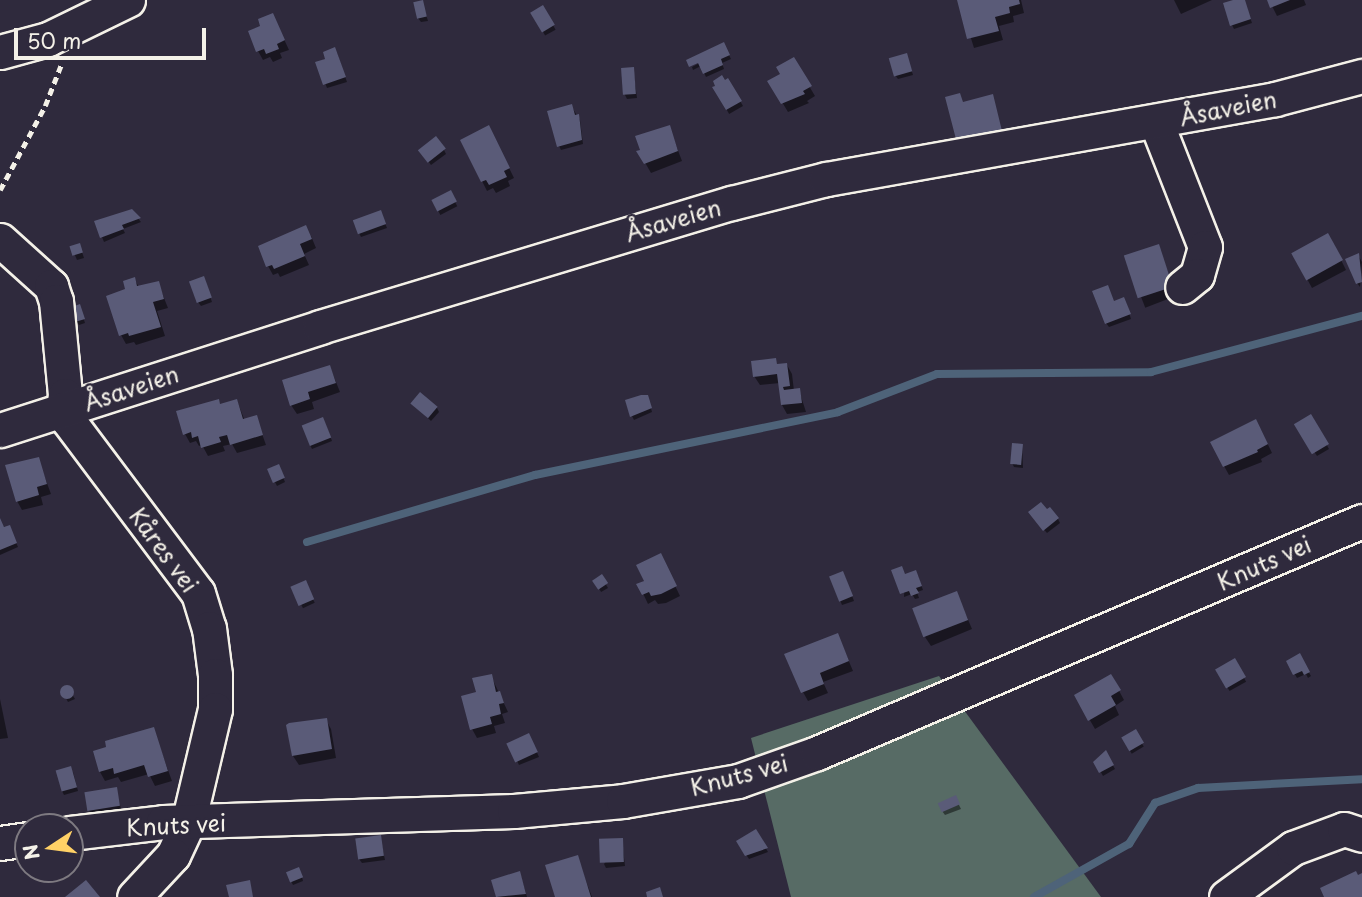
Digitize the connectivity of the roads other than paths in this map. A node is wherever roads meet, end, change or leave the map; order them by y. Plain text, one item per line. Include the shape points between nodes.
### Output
1 (128, 0) edge
2 (0, 52) edge
3 (1362, 76) edge
4 (1156, 122) junction
5 (1, 240) edge
6 (1182, 287) dead end
7 (63, 409) junction
8 (0, 430) edge
9 (1362, 521) edge
10 (188, 823) junction
11 (84, 832) edge
12 (1362, 835) edge
13 (134, 897) edge
14 (1226, 897) edge

1 - 2 street via 66,31
3 - 4 street, Åsaveien
4 - 6 street via 1205,247 1197,275
4 - 7 street, Åsaveien via 826,179 732,203
5 - 7 street via 51,286 56,301
7 - 8 street, Åsaveien
7 - 10 street, Kåres vei via 198,593 209,628 215,709
9 - 10 street, Knuts vei via 817,752 738,781 623,801 514,811
10 - 11 street, Knuts vei
10 - 13 street, Kåres vei via 173,855
12 - 14 street via 1344,829 1293,848

